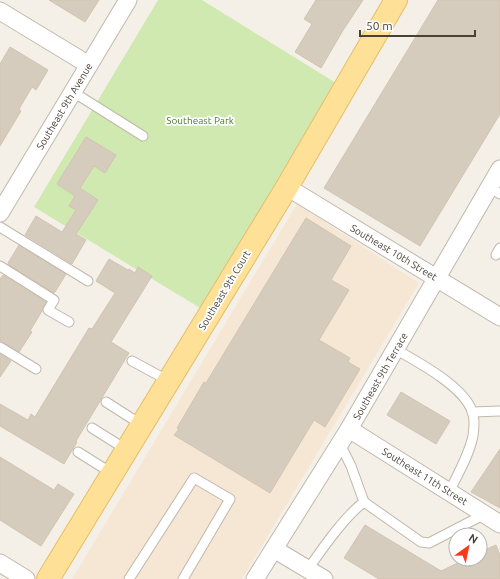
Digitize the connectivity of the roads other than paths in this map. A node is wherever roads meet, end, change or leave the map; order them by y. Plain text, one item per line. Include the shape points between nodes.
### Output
1 (128, 0) edge
2 (396, 0) edge
3 (0, 11) edge
4 (89, 65) junction
5 (73, 92) junction
6 (143, 136) dead end
7 (500, 169) edge
8 (287, 187) junction
9 (495, 191) edge
10 (0, 213) edge
11 (0, 227) edge
12 (0, 266) edge
13 (436, 278) junction
14 (88, 281) dead end
15 (500, 317) edge
16 (70, 322) dead end
17 (0, 347) edge
18 (395, 349) junction
19 (132, 361) dead end
20 (36, 369) dead end
21 (169, 381) junction
22 (106, 402) dead end
23 (500, 411) edge
24 (472, 412) junction
25 (142, 425) junction
26 (92, 428) dead end
27 (349, 429) junction
28 (340, 444) junction
29 (127, 450) junction
30 (78, 452) dead end
31 (113, 474) junction
32 (449, 492) junction
33 (364, 502) junction
34 (485, 514) junction
35 (500, 524) edge
36 (274, 549) junction
37 (0, 563) edge
38 (308, 569) junction
39 (26, 579) edge
40 (48, 579) edge
41 (129, 579) edge
42 (183, 579) edge
43 (255, 579) edge
44 (324, 579) edge

1 - 4 street, Southeast 9th Avenue
2 - 8 main road, Southeast 9th Court
3 - 4 street
4 - 5 street, Southeast 9th Avenue
5 - 6 lane
5 - 10 street, Southeast 9th Avenue
7 - 9 street, Southeast 9th Terrace
8 - 13 street, Southeast 10th Street
8 - 21 main road, Southeast 9th Court
9 - 13 street, Southeast 9th Terrace
11 - 14 lane
12 - 16 lane via 54,300 48,310
13 - 15 street, Southeast 10th Street
13 - 18 street, Southeast 9th Terrace
17 - 20 lane
18 - 24 lane via 435,372 463,397
18 - 27 street, Southeast 9th Terrace
19 - 21 lane
21 - 25 main road, Southeast 9th Court
22 - 25 lane
23 - 24 lane
24 - 32 lane via 473,437
25 - 29 main road, Southeast 9th Court
26 - 29 lane
27 - 28 street, Southeast 9th Terrace
27 - 32 street, Southeast 11th Street
28 - 33 lane
28 - 36 street, Southeast 9th Terrace
29 - 31 main road, Southeast 9th Court
30 - 31 lane
31 - 40 main road, Southeast 9th Court
32 - 34 street, Southeast 11th Street
33 - 34 lane via 424,543 429,543
33 - 38 lane via 351,514
34 - 35 street, Southeast 11th Street
36 - 38 street
36 - 43 street, Southeast 9th Terrace
37 - 39 street
38 - 44 street
41 - 42 lane via 194,478 230,499

